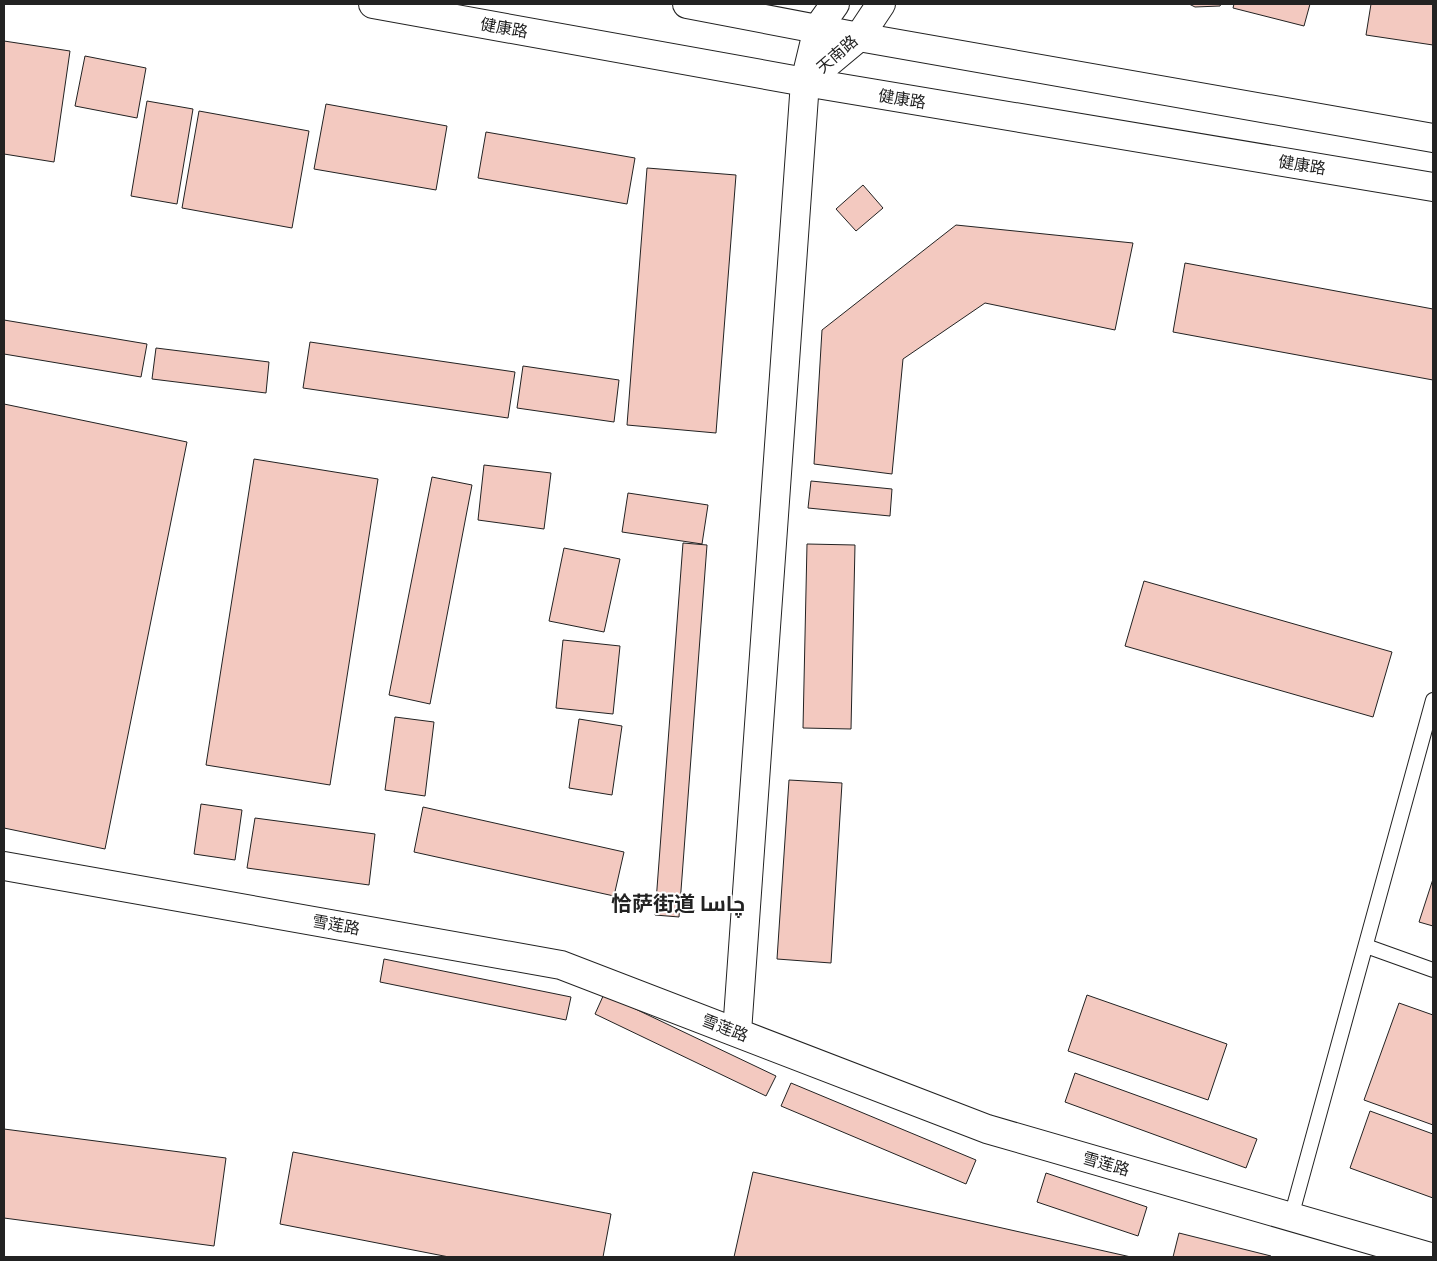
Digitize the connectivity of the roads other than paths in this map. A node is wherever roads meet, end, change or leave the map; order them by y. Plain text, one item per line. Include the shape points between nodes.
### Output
1 (373, 4) edge
2 (687, 4) edge
3 (835, 4) edge
4 (881, 4) edge
5 (818, 28) junction
6 (859, 37) junction
7 (804, 82) junction
8 (1433, 138) edge
9 (1433, 187) edge
10 (1433, 700) edge
11 (4, 866) edge
12 (1366, 946) junction
13 (1433, 970) edge
14 (736, 1032) junction
15 (1291, 1217) junction
16 (1430, 1257) edge

1 - 7 street, 健康路
2 - 5 street
3 - 5 street, 天南路
4 - 6 street, 天南路
5 - 6 street
5 - 7 street, 天南路
6 - 7 street, 天南路
6 - 8 street
7 - 9 street, 健康路
7 - 14 street
10 - 12 lane
11 - 14 street, 雪莲路 via 561,965
12 - 13 lane
12 - 15 lane
14 - 15 street, 雪莲路 via 987,1129
15 - 16 street, 雪莲路

